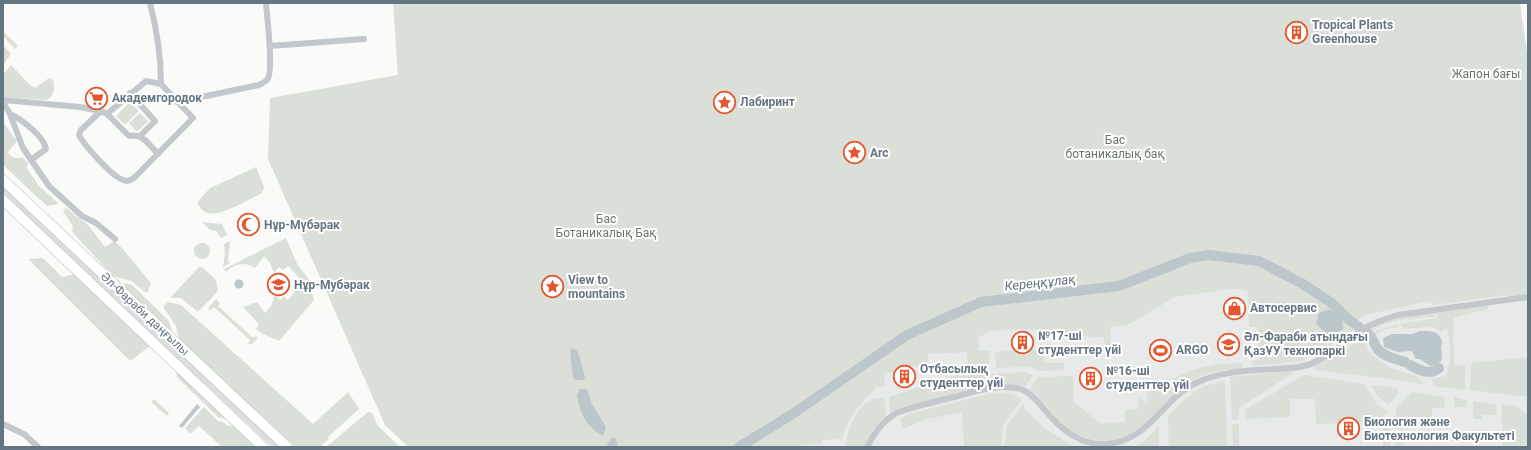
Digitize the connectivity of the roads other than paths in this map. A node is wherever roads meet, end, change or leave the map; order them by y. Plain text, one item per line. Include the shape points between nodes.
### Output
1 (150, 3) edge
2 (266, 3) edge
3 (364, 39) dead end
4 (270, 46) junction
5 (162, 84) junction
6 (130, 93) junction
7 (3, 101) edge
8 (177, 102) junction
9 (104, 113) junction
10 (10, 114) junction
11 (140, 136) junction
12 (158, 154) junction
13 (31, 160) junction
14 (3, 180) edge
15 (3, 200) edge
16 (115, 239) dead end
17 (1528, 297) edge
18 (3, 424) edge
19 (38, 447) edge
20 (263, 447) edge
21 (287, 447) edge
22 (867, 447) edge

1 - 5 street via 157,34
2 - 4 street
3 - 4 street
4 - 8 street via 270,73 267,80 259,85
5 - 6 street via 146,81
5 - 8 street
6 - 9 street
6 - 11 street via 155,121
7 - 9 street via 79,107
7 - 10 street
8 - 12 street via 193,118
9 - 11 street via 129,136
9 - 12 street via 81,130 79,136 120,179 133,179
10 - 13 street via 23,148
10 - 13 street via 17,117 45,144 46,149
11 - 12 street
13 - 16 street via 49,186 82,216 96,223
14 - 21 main road, Әл-Фараби даңғылы
15 - 20 main road, Әл-Фараби даңғылы
17 - 22 street via 1393,316 1366,327 1333,352 1300,368 1227,374 1205,379 1186,389 1134,436 1114,443 1093,443 1074,437 1065,432 1029,393 1015,387 1004,387 970,393 896,413 879,427
18 - 19 street via 24,434

